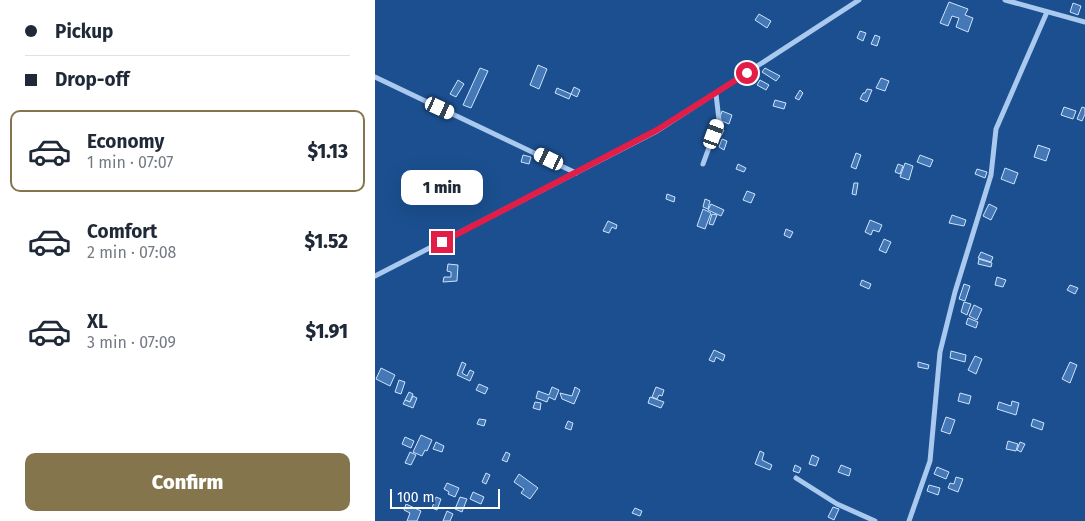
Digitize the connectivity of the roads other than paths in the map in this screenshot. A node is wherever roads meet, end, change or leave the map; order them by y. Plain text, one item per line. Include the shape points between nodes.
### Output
1 (858, 0) edge
2 (1005, 0) edge
3 (1047, 12) junction
4 (1085, 22) edge
5 (375, 77) edge
6 (716, 94) junction
7 (703, 164) dead end
8 (576, 173) junction
9 (375, 276) edge
10 (796, 478) dead end
11 (875, 521) edge
12 (909, 521) edge

1 - 6 street
2 - 3 street
3 - 4 street
3 - 12 street via 996,129 991,176 940,352 930,461
5 - 8 street
6 - 7 street via 719,120
6 - 8 street
8 - 9 street
10 - 11 street via 837,504

